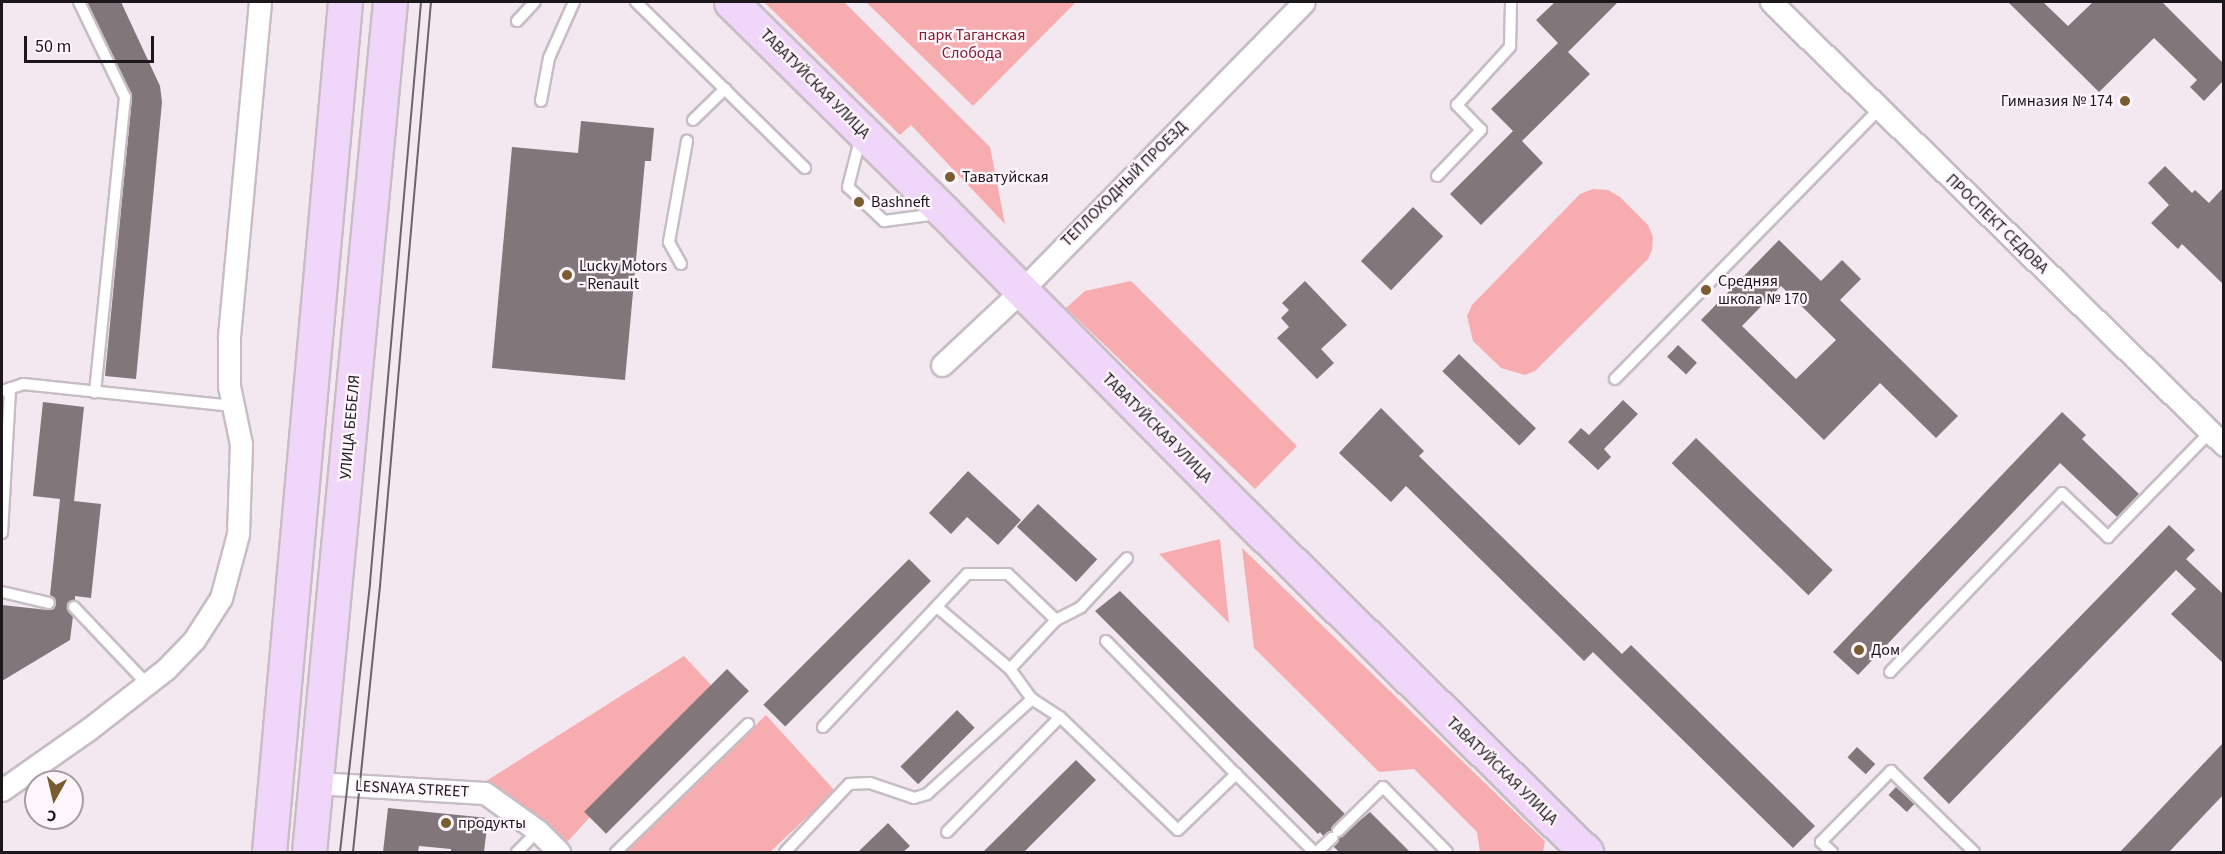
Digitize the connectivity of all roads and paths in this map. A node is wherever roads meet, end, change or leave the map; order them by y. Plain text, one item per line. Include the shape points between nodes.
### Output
1 (79, 2) edge
2 (260, 2) edge
3 (345, 2) edge
4 (390, 2) edge
5 (535, 2) edge
6 (574, 2) edge
7 (636, 2) edge
8 (731, 2) edge
9 (1304, 2) edge
10 (1511, 2) edge
11 (1771, 2) edge
12 (518, 21) dead end
13 (725, 88) junction
14 (541, 101) dead end
15 (1879, 109) junction
16 (693, 120) dead end
17 (862, 130) junction
18 (687, 141) dead end
19 (805, 168) dead end
20 (1437, 176) dead end
21 (945, 213) junction
22 (681, 264) dead end
23 (1021, 291) junction
24 (942, 365) dead end
25 (1615, 379) dead end
26 (6, 390) edge
27 (95, 392) junction
28 (233, 406) junction
29 (2217, 439) edge
30 (2, 533) edge
31 (1126, 558) dead end
32 (2, 592) edge
33 (49, 603) dead end
34 (74, 607) dead end
35 (937, 608) junction
36 (1056, 620) junction
37 (1106, 641) dead end
38 (1010, 669) junction
39 (1890, 672) dead end
40 (147, 684) junction
41 (1032, 699) junction
42 (1060, 717) junction
43 (748, 724) dead end
44 (823, 727) dead end
45 (1236, 774) junction
46 (316, 783) junction
47 (2, 790) edge
48 (538, 831) junction
49 (948, 832) dead end
50 (1575, 849) edge
51 (269, 852) edge
52 (309, 852) edge
53 (517, 852) edge
54 (559, 852) edge
55 (616, 852) edge
56 (785, 852) edge
57 (1316, 852) edge
58 (1447, 852) edge
59 (1832, 852) edge
60 (1974, 852) edge

1 - 27 lane via 125,97
2 - 28 street via 229,336
3 - 51 main road
4 - 46 main road, УЛИЦА БЕБЕЛЯ
5 - 12 lane
6 - 14 lane via 549,58
7 - 13 lane
8 - 17 main road, ТАВАТУЙСКАЯ УЛИЦА
9 - 23 street, ТЕПЛОХОДНЫЙ ПРОЕЗД
10 - 20 lane via 1510,47 1456,105 1481,130
11 - 15 street, ПРОСПЕКТ СЕДОВА
13 - 16 lane
13 - 19 lane
15 - 25 lane
15 - 29 street, ПРОСПЕКТ СЕДОВА
17 - 21 main road, ТАВАТУЙСКАЯ УЛИЦА
17 - 21 lane via 848,187 884,220
18 - 22 lane via 669,242
21 - 23 main road, ТАВАТУЙСКАЯ УЛИЦА
23 - 24 street, ТЕПЛОХОДНЫЙ ПРОЕЗД
23 - 50 main road, ТАВАТУЙСКАЯ УЛИЦА
26 - 27 lane via 22,384
26 - 30 lane
27 - 28 lane
28 - 40 street via 242,444 238,534 221,598 194,640
29 - 39 lane via 2108,537 2062,493
31 - 36 lane via 1081,607
32 - 33 lane
34 - 40 lane
35 - 36 lane via 967,574 1008,574
35 - 38 lane
35 - 44 lane
36 - 38 lane
37 - 45 lane
38 - 41 lane
40 - 47 street
41 - 42 lane
41 - 56 lane via 927,794 914,798 870,783 849,784
42 - 45 lane via 1178,830
42 - 49 lane
43 - 55 lane
45 - 57 lane
46 - 48 street, LESNAYA STREET via 485,793
46 - 52 main road, УЛИЦА БЕБЕЛЯ
48 - 53 lane
48 - 54 street, LESNAYA STREET
57 - 58 lane via 1383,787
59 - 60 lane via 1821,842 1891,771

